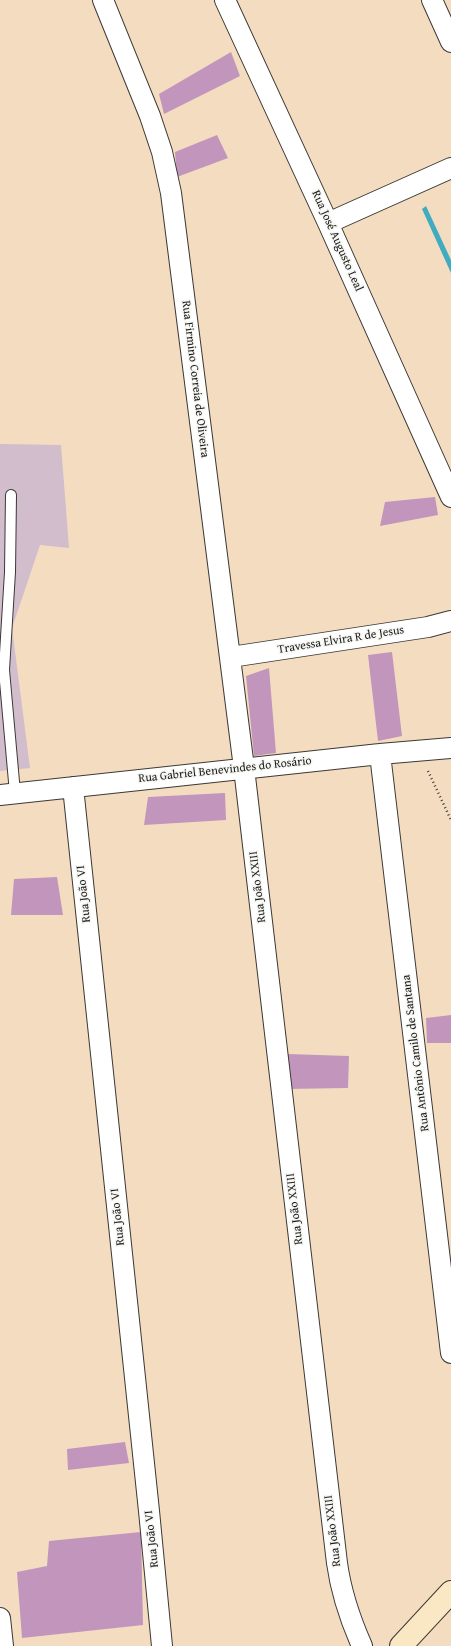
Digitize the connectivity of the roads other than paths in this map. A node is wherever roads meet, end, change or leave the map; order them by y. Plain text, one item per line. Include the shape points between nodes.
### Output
1 (103, 0) edge
2 (225, 0) edge
3 (432, 0) edge
4 (451, 42) edge
5 (451, 168) edge
6 (328, 223) junction
7 (448, 490) edge
8 (11, 495) dead end
9 (451, 621) edge
10 (231, 657) junction
11 (451, 748) edge
12 (380, 754) junction
13 (244, 768) junction
14 (73, 787) junction
15 (8, 794) edge
16 (451, 1353) edge
17 (451, 1592) edge
18 (0, 1618) edge
19 (3, 1646) edge
20 (162, 1646) edge
21 (362, 1646) edge
22 (401, 1646) edge

1 - 10 street, Rua Firmino Correia de Oliveira via 150,116 162,152 171,194
2 - 6 street, Rua José Augusto Leal
3 - 4 street
5 - 6 street
6 - 7 street, Rua José Augusto Leal
8 - 15 lane via 10,572 4,670
9 - 10 street, Travessa Elvira R de Jesus via 428,627
10 - 13 street, Rua Firmino Correia de Oliveira
11 - 12 street, Rua Gabriel Benevindes do Rosário
12 - 13 street, Rua Gabriel Benevindes do Rosário
12 - 16 street, Rua Antônio Camilo de Santana
13 - 14 street, Rua Gabriel Benevindes do Rosário
13 - 21 street, Rua João XXIII via 337,1563 346,1607
14 - 15 street, Rua Gabriel Benevindes do Rosário
14 - 20 street, Rua João VI
17 - 22 main road
18 - 19 street

